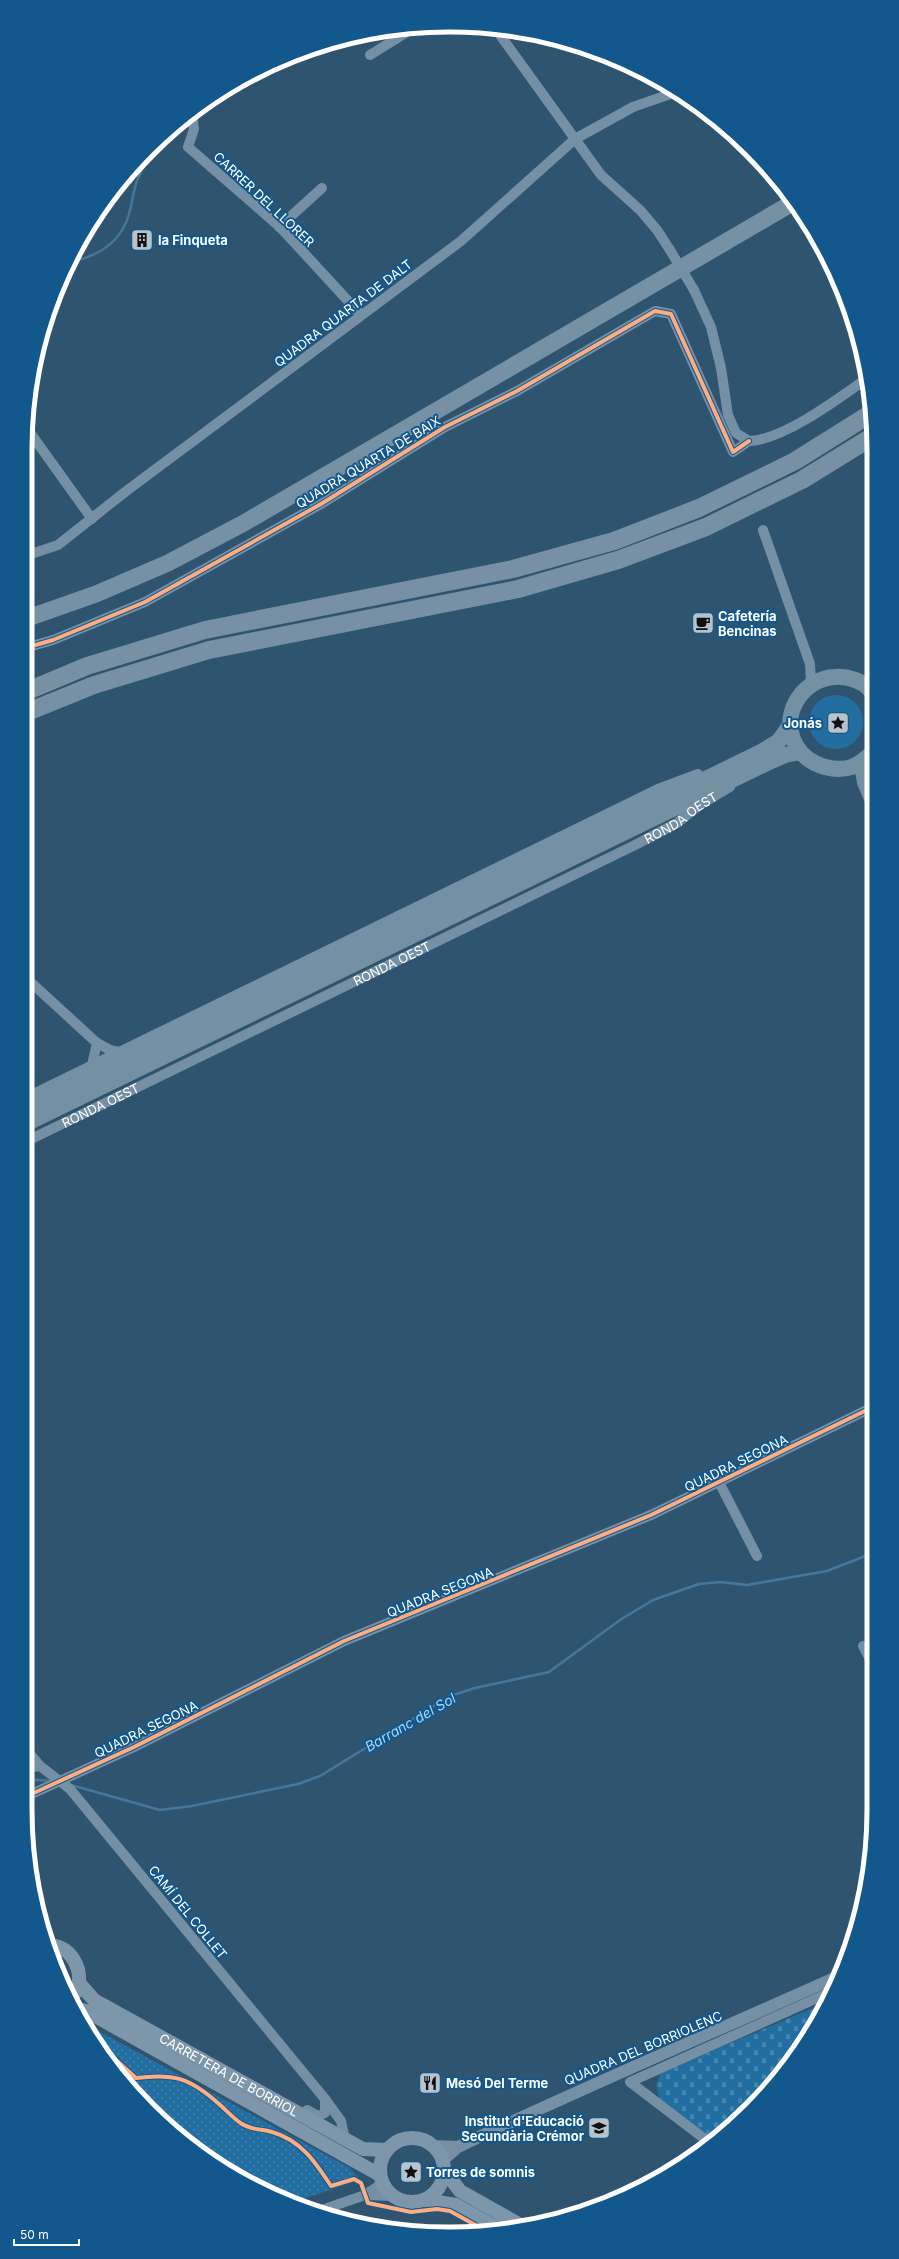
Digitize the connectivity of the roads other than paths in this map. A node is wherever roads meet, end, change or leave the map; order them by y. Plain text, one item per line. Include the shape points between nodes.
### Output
1 (402, 35) edge
2 (499, 35) edge
3 (393, 36) edge
4 (396, 39) junction
5 (370, 56) dead end
6 (669, 95) edge
7 (193, 120) edge
8 (575, 139) junction
9 (322, 188) dead end
10 (788, 205) edge
11 (279, 227) junction
12 (361, 314) junction
13 (861, 381) edge
14 (865, 417) edge
15 (32, 436) edge
16 (867, 440) edge
17 (749, 441) junction
18 (92, 519) junction
19 (763, 530) dead end
20 (32, 554) edge
21 (32, 617) edge
22 (32, 646) edge
23 (817, 680) junction
24 (867, 687) edge
25 (32, 689) edge
26 (32, 711) edge
27 (790, 725) junction
28 (800, 752) junction
29 (860, 762) edge
30 (748, 765) junction
31 (867, 795) edge
32 (32, 983) edge
33 (97, 1042) junction
34 (119, 1052) junction
35 (92, 1065) junction
36 (32, 1095) edge
37 (32, 1108) edge
38 (32, 1121) edge
39 (32, 1139) edge
40 (867, 1410) edge
41 (719, 1482) junction
42 (757, 1556) dead end
43 (863, 1646) dead end
44 (867, 1654) edge
45 (32, 1756) edge
46 (40, 1766) junction
47 (32, 1767) edge
48 (61, 1782) junction
49 (32, 1794) edge
50 (55, 1946) edge
51 (830, 1980) edge
52 (79, 1983) junction
53 (74, 1992) edge
54 (823, 1997) edge
55 (84, 2011) edge
56 (325, 2099) junction
57 (278, 2102) junction
58 (345, 2140) junction
59 (706, 2140) edge
60 (434, 2146) junction
61 (458, 2146) junction
62 (387, 2150) junction
63 (444, 2165) junction
64 (382, 2179) junction
65 (365, 2195) junction
66 (393, 2196) junction
67 (425, 2200) junction
68 (326, 2208) edge
69 (514, 2221) edge
70 (491, 2224) edge

1 - 4 street
2 - 8 street
3 - 4 street
4 - 5 street
6 - 8 street, QUADRA QUARTA DE DALT via 633,107
7 - 11 street, CARRER DEL LLORER via 194,129 188,147
8 - 12 street, QUADRA QUARTA DE DALT via 461,241
8 - 17 street, bridge via 601,175 640,210 657,230 694,290 711,327 721,368 728,415 736,433
9 - 11 street
10 - 21 highway via 244,523 168,563 96,594
11 - 12 street, CARRER DEL LLORER
12 - 18 street, QUADRA QUARTA DE DALT
13 - 17 street via 772,437
14 - 25 highway via 795,462 699,508 614,541 513,569 205,630 87,666
15 - 18 street
16 - 26 highway via 802,480 706,527 618,560 518,589 209,650 94,685
17 - 22 street, QUADRA QUARTA DE BAIX via 733,452 671,314 655,311 517,391 445,427 321,504 145,602 53,640
18 - 20 street, QUADRA QUARTA DE DALT via 58,545
19 - 23 street
23 - 24 main road via 847,676
23 - 27 main road via 796,699
27 - 28 main road via 793,740
27 - 30 main road, RONDA OEST via 779,741
28 - 29 main road via 810,761 828,768
28 - 30 main road, RONDA OEST
29 - 31 street via 862,783
30 - 34 street, RONDA OEST via 711,769 658,789
30 - 37 main road, RONDA OEST
30 - 38 main road, RONDA OEST
30 - 39 street, RONDA OEST via 723,793 698,806 677,823 635,845
32 - 33 street
33 - 34 street
33 - 35 street
34 - 35 street, RONDA OEST
35 - 36 street, RONDA OEST
40 - 41 street, QUADRA SEGONA
41 - 42 street, QUADRA SEGONA
41 - 48 street, QUADRA SEGONA via 651,1515 538,1563 344,1640
43 - 44 street
45 - 46 street, CAMÍ DEL COLLET
46 - 47 street
46 - 48 street, CAMÍ DEL COLLET
48 - 49 street, QUADRA SEGONA
48 - 56 street, CAMÍ DEL COLLET via 70,1789
50 - 52 main road via 68,1952 78,1966
51 - 61 street, QUADRA DEL BORRIOLENC
52 - 53 main road
52 - 57 main road, CARRETERA DE BORRIOL via 94,2000
54 - 59 street via 630,2082
55 - 64 main road, CARRETERA DE BORRIOL
56 - 57 street via 325,2113 318,2116 290,2101
56 - 58 street, CAMÍ DEL COLLET via 341,2121
57 - 58 main road, CARRETERA DE BORRIOL
58 - 62 main road, CARRETERA DE BORRIOL via 363,2149
60 - 61 street, QUADRA DEL BORRIOLENC
60 - 62 main road via 418,2139 401,2140
60 - 63 main road
61 - 63 street, QUADRA DEL BORRIOLENC
62 - 64 main road via 381,2162
63 - 67 main road via 439,2188
63 - 69 main road via 460,2191
64 - 65 street
64 - 66 main road
65 - 66 street
65 - 68 street
66 - 67 main road via 406,2202
67 - 70 main road via 456,2205

